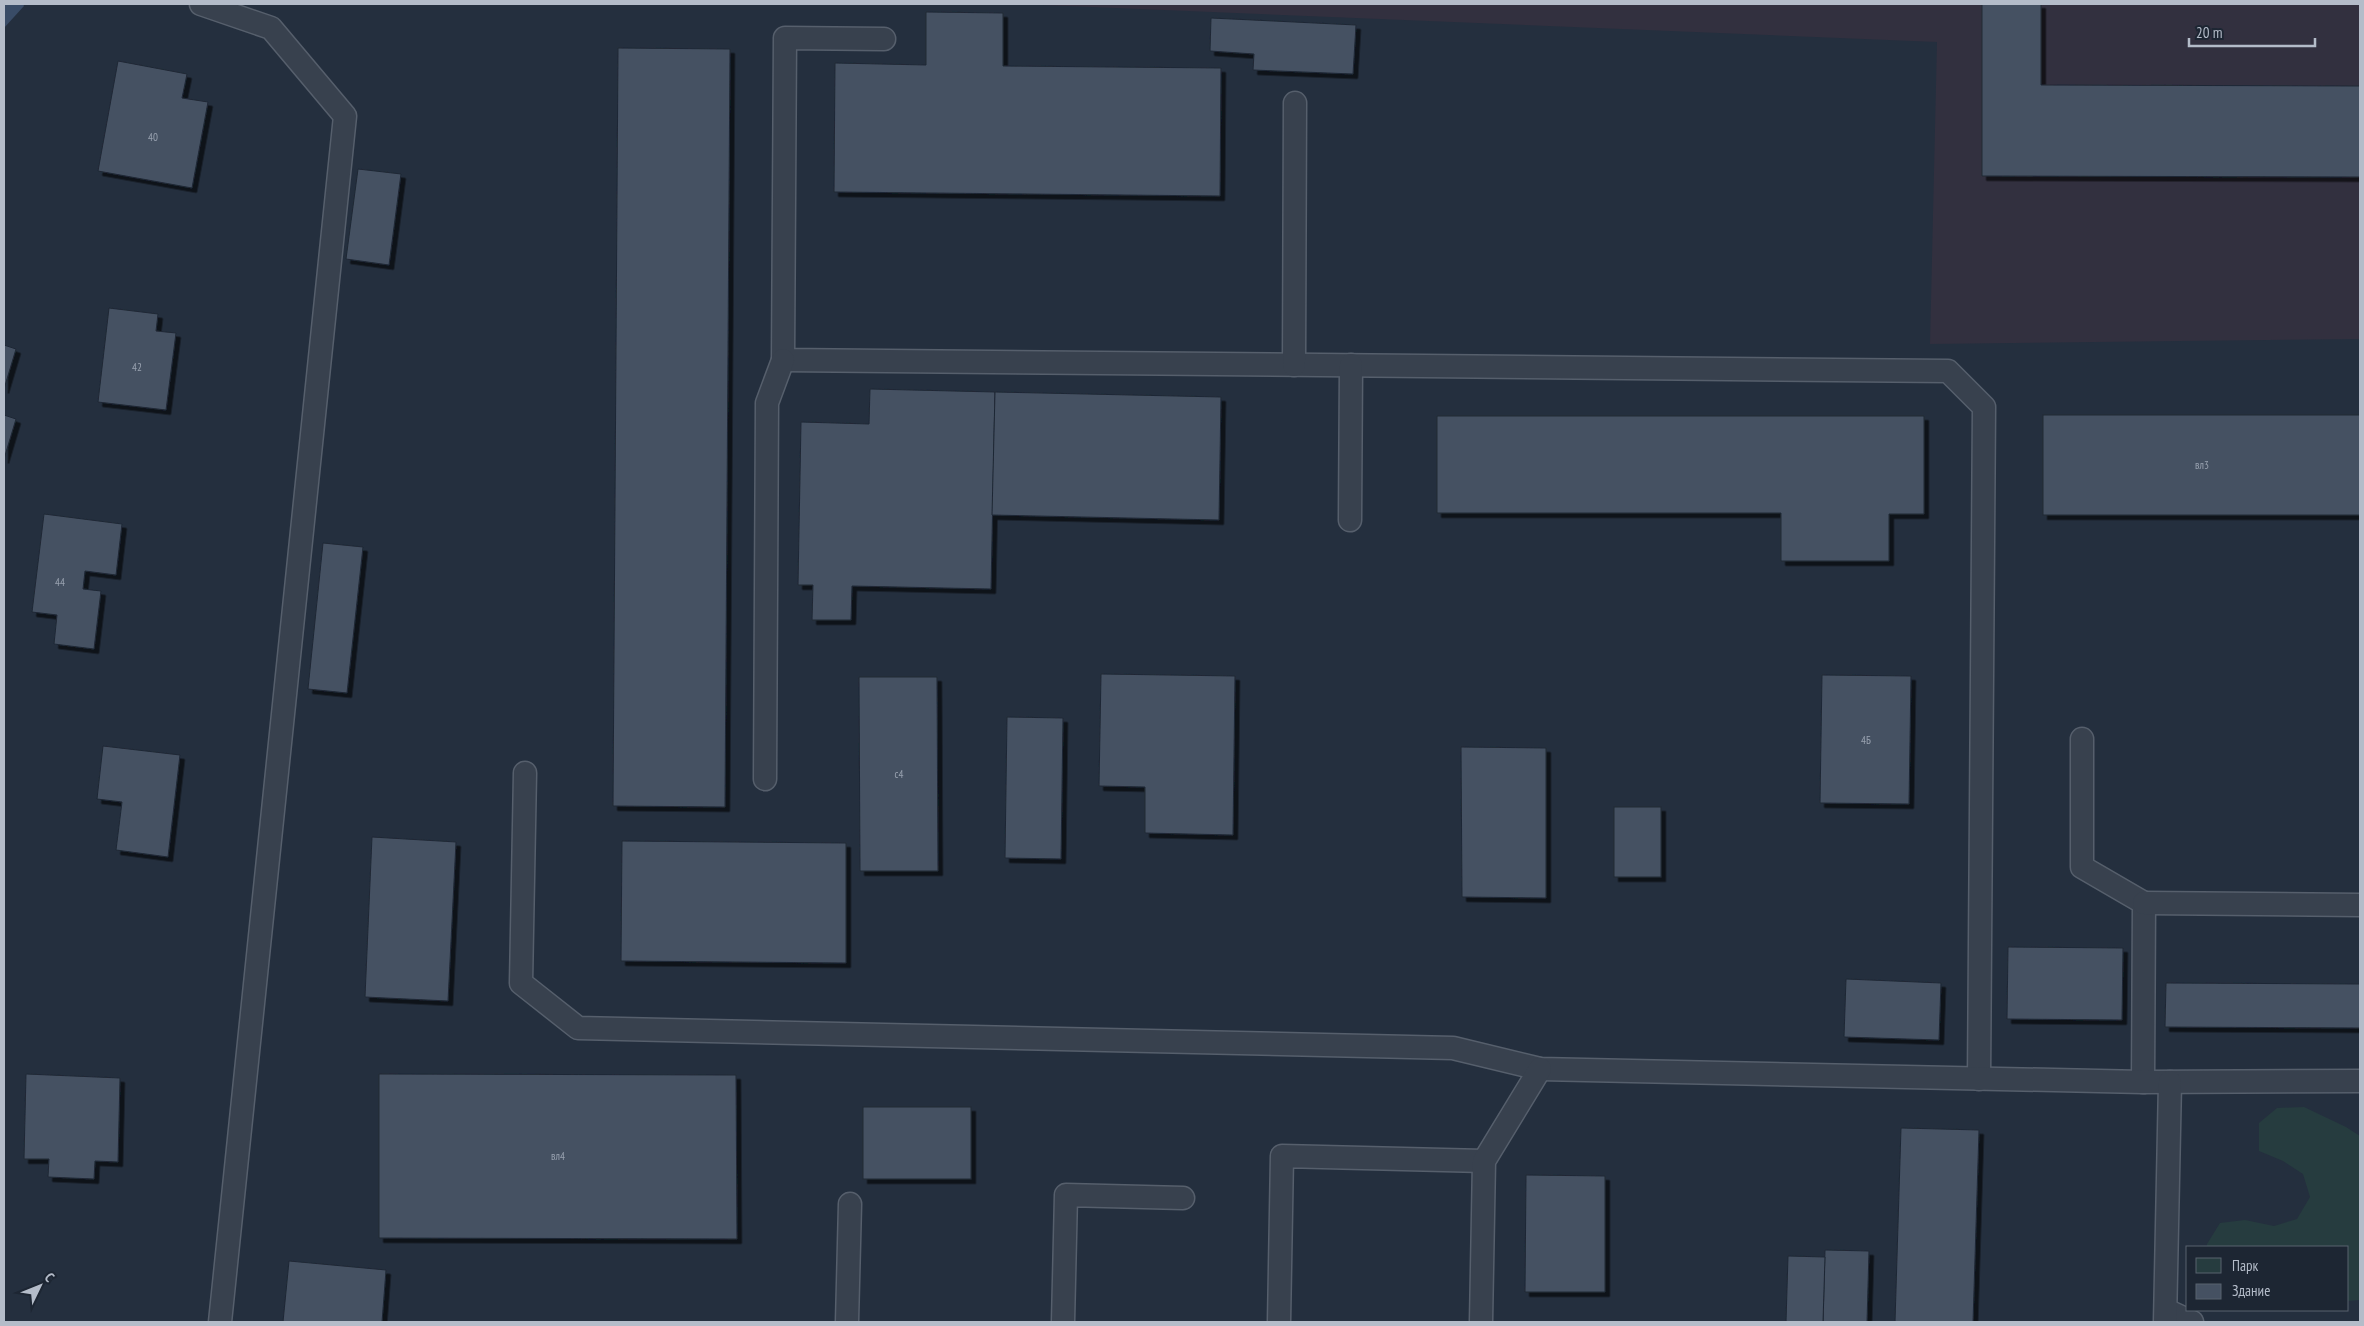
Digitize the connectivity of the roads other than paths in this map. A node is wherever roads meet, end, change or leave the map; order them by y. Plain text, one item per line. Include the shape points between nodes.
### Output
1 (201, 4) edge
2 (884, 39) dead end
3 (1295, 103) dead end
4 (783, 360) junction
5 (1294, 365) junction
6 (1351, 365) junction
7 (1350, 520) dead end
8 (2082, 739) dead end
9 (526, 773) dead end
10 (764, 779) dead end
11 (2144, 903) junction
12 (2360, 905) edge
13 (1540, 1069) junction
14 (1979, 1079) junction
15 (2360, 1080) edge
16 (2143, 1082) junction
17 (2170, 1082) junction
18 (1484, 1161) junction
19 (1183, 1198) dead end
20 (850, 1204) dead end
21 (2165, 1316) edge
22 (220, 1322) edge
23 (847, 1322) edge
24 (1063, 1322) edge
25 (1279, 1322) edge
26 (1481, 1322) edge
27 (2192, 1322) edge

1 - 22 lane via 271,28 345,116
2 - 4 lane via 785,38
3 - 5 lane
4 - 5 lane
4 - 10 lane via 768,404
5 - 6 lane
6 - 7 lane
6 - 14 lane via 1948,371 1984,407
8 - 11 lane via 2082,867
9 - 13 lane via 521,983 578,1028 1453,1048
11 - 12 lane
11 - 16 lane
13 - 14 lane
13 - 18 lane
14 - 16 lane
15 - 17 lane
16 - 17 lane
17 - 21 lane
18 - 25 lane via 1282,1156
18 - 26 lane
19 - 24 lane via 1066,1195
20 - 23 lane
21 - 27 lane

